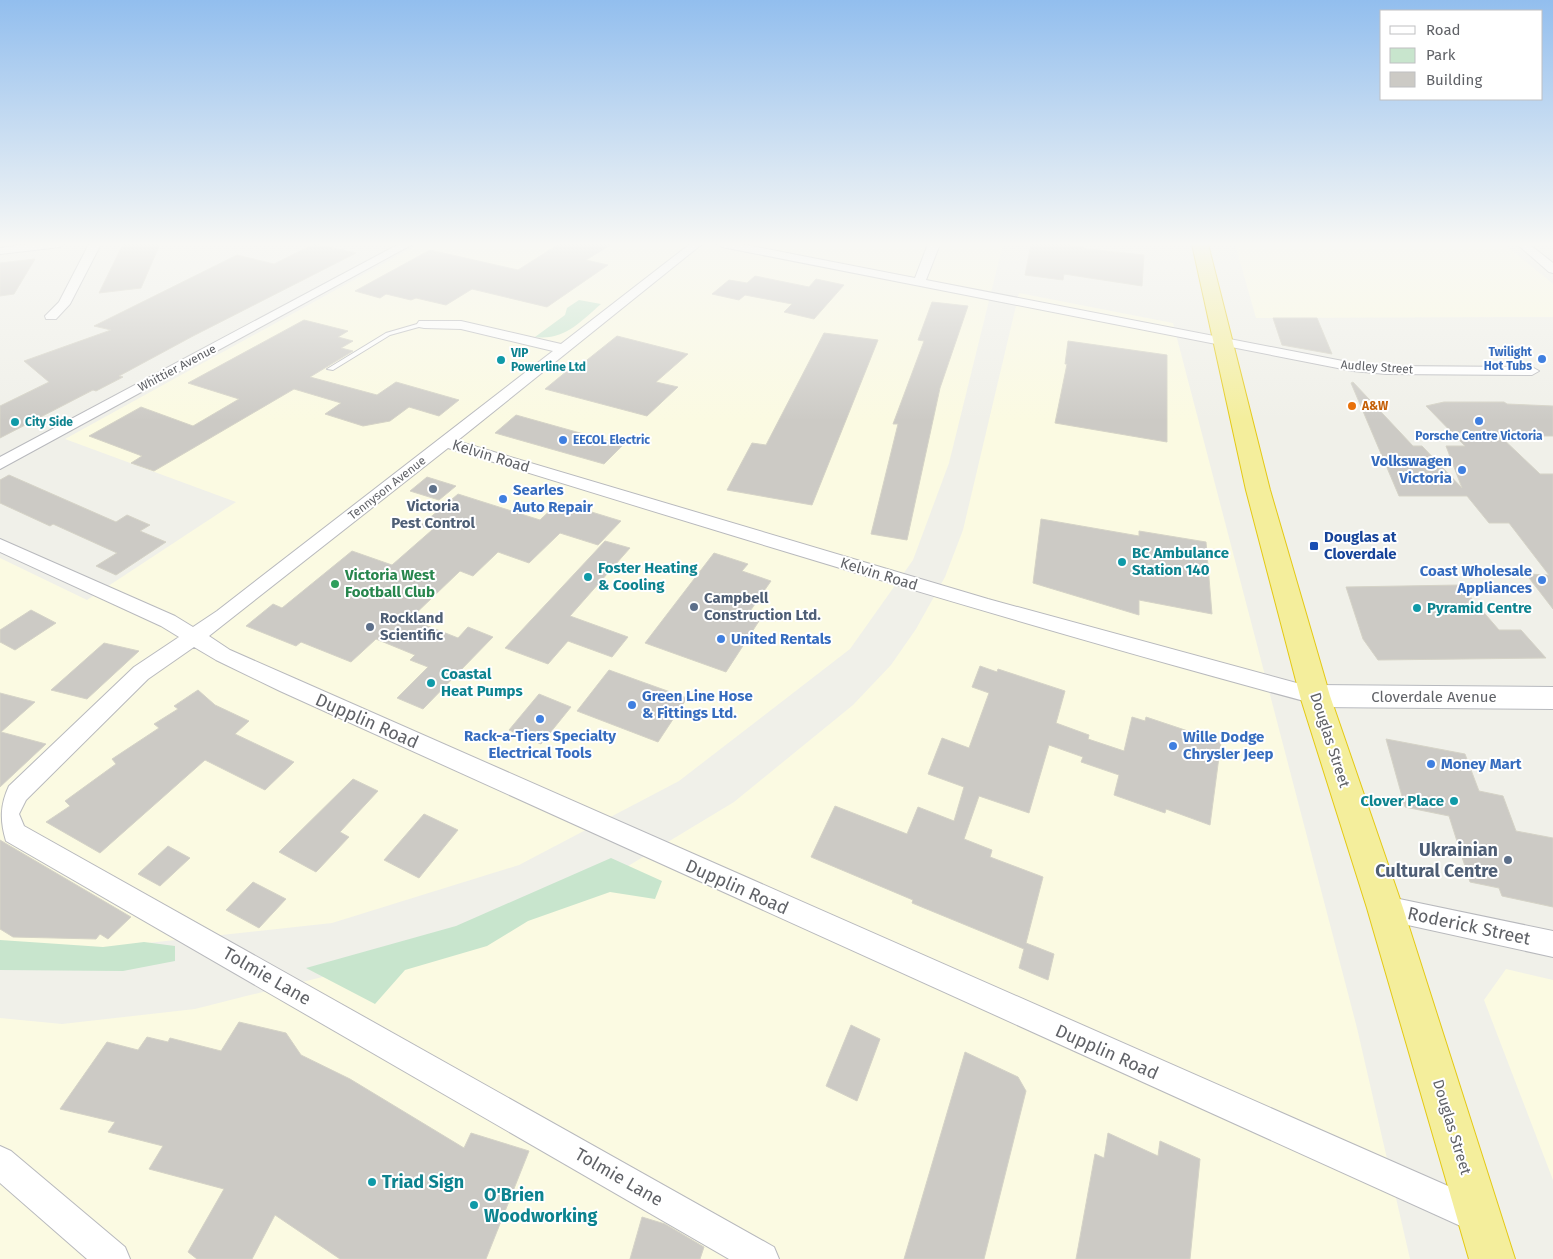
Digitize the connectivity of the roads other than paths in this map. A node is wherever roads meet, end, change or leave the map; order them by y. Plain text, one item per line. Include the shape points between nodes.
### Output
1 (65, 303) edge
2 (299, 303) edge
3 (622, 303) edge
4 (1019, 303) edge
5 (1214, 303) edge
6 (51, 316) dead end
7 (424, 324) joint
8 (1224, 343) junction
9 (563, 349) junction
10 (331, 369) dead end
11 (1532, 371) dead end
12 (445, 442) junction
13 (0, 464) edge
14 (0, 545) edge
15 (193, 636) junction
16 (1315, 696) junction
17 (1553, 698) edge
18 (1385, 908) junction
19 (1553, 944) edge
20 (0, 1162) edge
21 (1479, 1217) junction
22 (113, 1259) edge
23 (762, 1259) edge
24 (1492, 1259) edge

1 - 6 street
2 - 13 street, Whittier Avenue
3 - 9 street, Tennyson Avenue
4 - 8 street, Audley Street
5 - 8 highway, Douglas Street
7 - 9 street via 461,325
7 - 10 lane via 388,334
8 - 11 street, Audley Street via 1353,367
8 - 16 highway, Douglas Street via 1258,490
9 - 12 street, Tennyson Avenue
12 - 15 street, Tennyson Avenue via 224,616
12 - 16 street, Kelvin Road via 914,585 1160,656
14 - 15 street, Dupplin Road via 145,610
15 - 21 street, Dupplin Road via 256,671
15 - 23 street, Tolmie Lane via 141,674 17,793 7,814 15,833
16 - 17 main road, Cloverdale Avenue
16 - 18 highway, Douglas Street
18 - 19 street, Roderick Street
18 - 21 highway, Douglas Street
20 - 22 street
21 - 24 highway, Douglas Street

